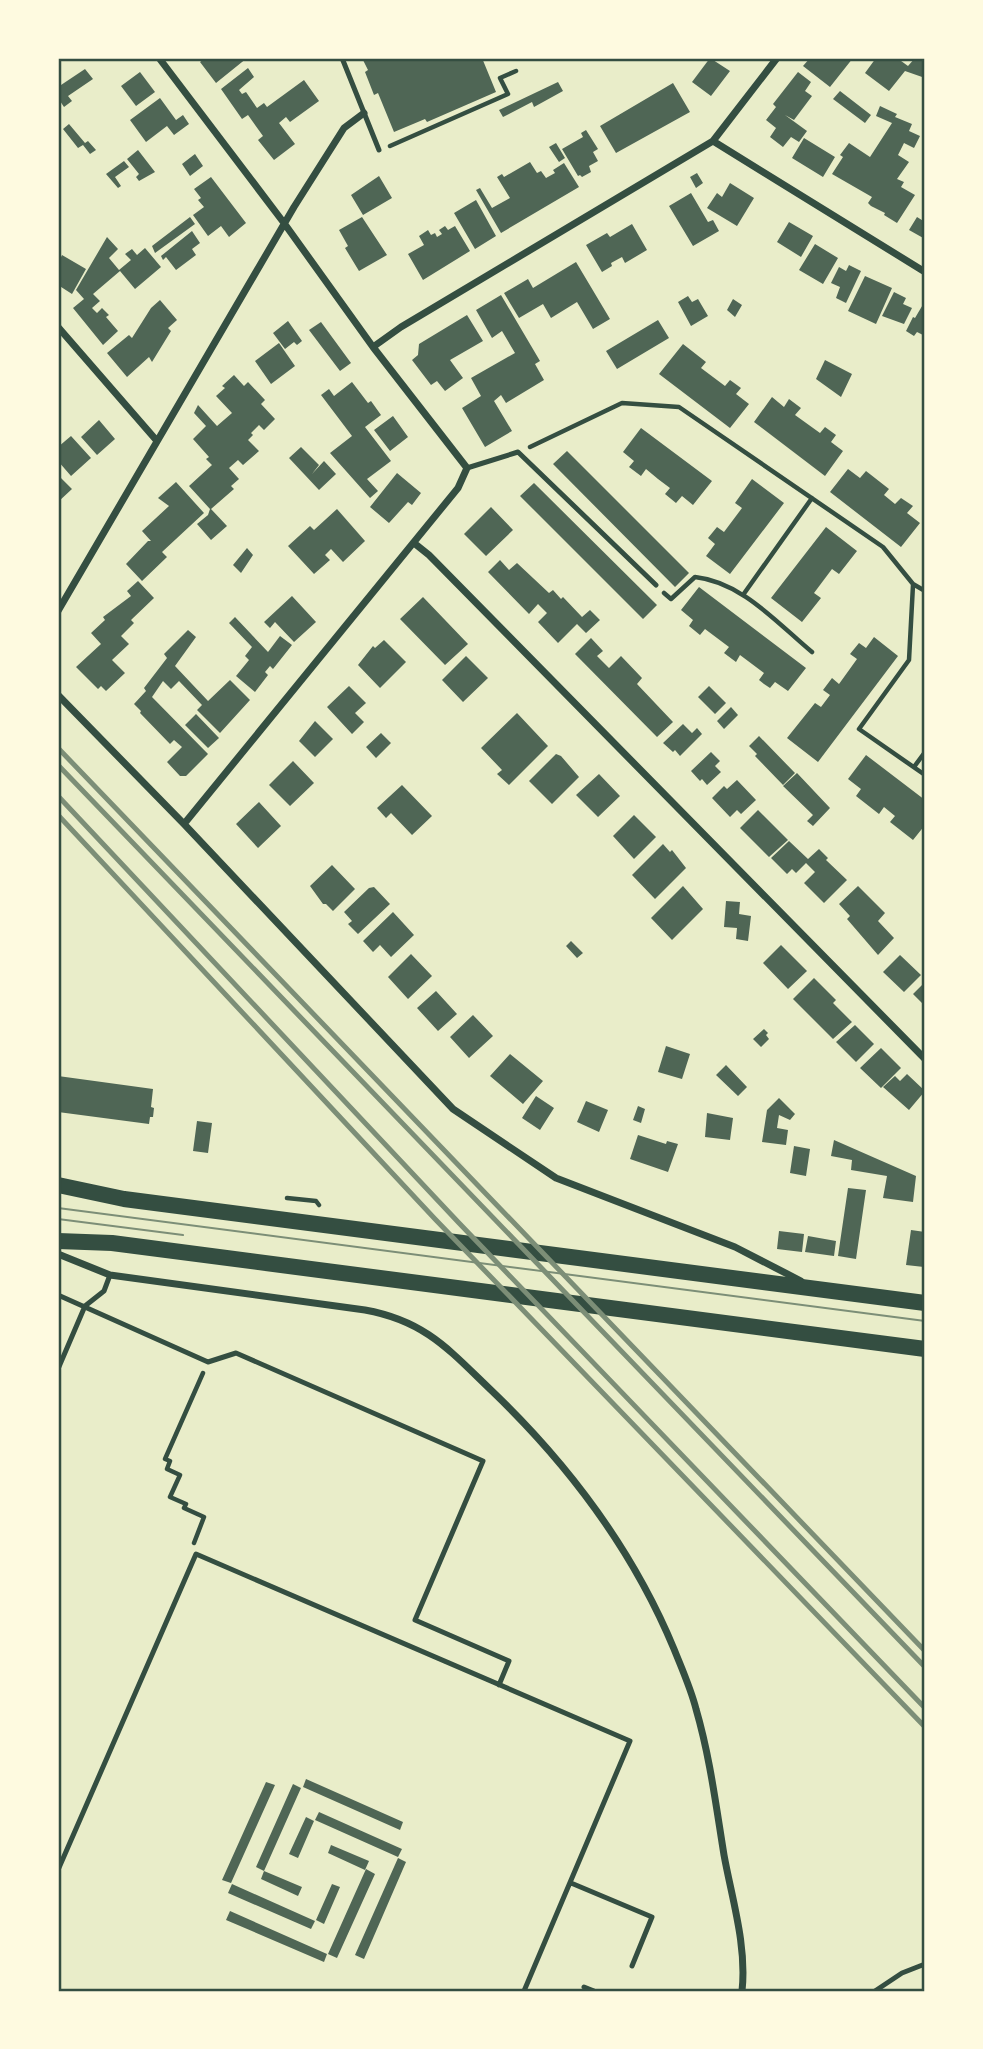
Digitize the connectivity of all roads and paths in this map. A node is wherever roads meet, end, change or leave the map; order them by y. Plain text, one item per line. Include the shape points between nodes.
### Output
1 (159, 58) edge
2 (342, 58) edge
3 (777, 58) edge
4 (516, 71) dead end
5 (364, 113) junction
6 (713, 141) junction
7 (379, 150) joint
8 (284, 223) junction
9 (925, 272) edge
10 (58, 327) edge
11 (373, 347) junction
12 (158, 441) junction
13 (518, 452) junction
14 (467, 468) junction
15 (812, 498) junction
16 (414, 542) junction
17 (913, 584) junction
18 (656, 585) joint
19 (925, 590) edge
20 (743, 595) junction
21 (58, 611) edge
22 (812, 652) dead end
23 (58, 695) edge
24 (925, 752) edge
25 (915, 767) junction
26 (925, 775) edge
27 (184, 824) junction
28 (925, 1059) edge
29 (58, 1185) edge
30 (58, 1241) edge
31 (58, 1254) edge
32 (110, 1275) junction
33 (817, 1290) junction
34 (58, 1295) edge
35 (925, 1303) edge
36 (85, 1306) junction
37 (925, 1349) edge
38 (208, 1362) junction
39 (58, 1369) edge
40 (196, 1554) junction
41 (499, 1685) junction
42 (58, 1870) edge
43 (571, 1883) junction
44 (925, 1964) edge
45 (632, 1966) dead end
46 (584, 1987) dead end
47 (524, 1991) edge
48 (594, 1991) edge
49 (742, 1991) edge
50 (875, 1991) edge

1 - 8 street
2 - 5 lane
3 - 6 street
4 - 7 path via 500,78 508,94
5 - 7 lane
5 - 8 street via 344,128
6 - 9 street
6 - 11 street
8 - 11 street
8 - 12 street
10 - 12 street
11 - 14 street
12 - 21 street
13 - 14 lane
13 - 15 path via 622,403 679,407
13 - 18 lane
14 - 16 street via 458,488
15 - 17 path via 883,547
15 - 20 path
16 - 27 street
16 - 28 street
17 - 19 path
17 - 25 path via 909,660 859,729
18 - 20 path via 671,599 695,577 712,579
20 - 22 path
23 - 27 street
24 - 25 path
25 - 26 path
27 - 33 street via 453,1109 556,1178 735,1247
29 - 33 main road via 124,1199
30 - 37 main road via 112,1243
31 - 32 street
32 - 36 lane via 104,1291
32 - 49 street via 365,1310 401,1319 441,1343 554,1454 637,1573 690,1688 708,1761 741,1948
33 - 35 main road
34 - 36 lane
36 - 38 lane
36 - 39 lane
38 - 40 path via 164,1459 170,1461 167,1469 180,1475 170,1497 204,1517 194,1539
38 - 41 lane via 236,1353 484,1461 415,1620 509,1661
40 - 41 lane
40 - 42 lane
41 - 43 lane via 630,1741
43 - 45 lane via 652,1917
43 - 47 lane
44 - 50 lane
46 - 48 lane

